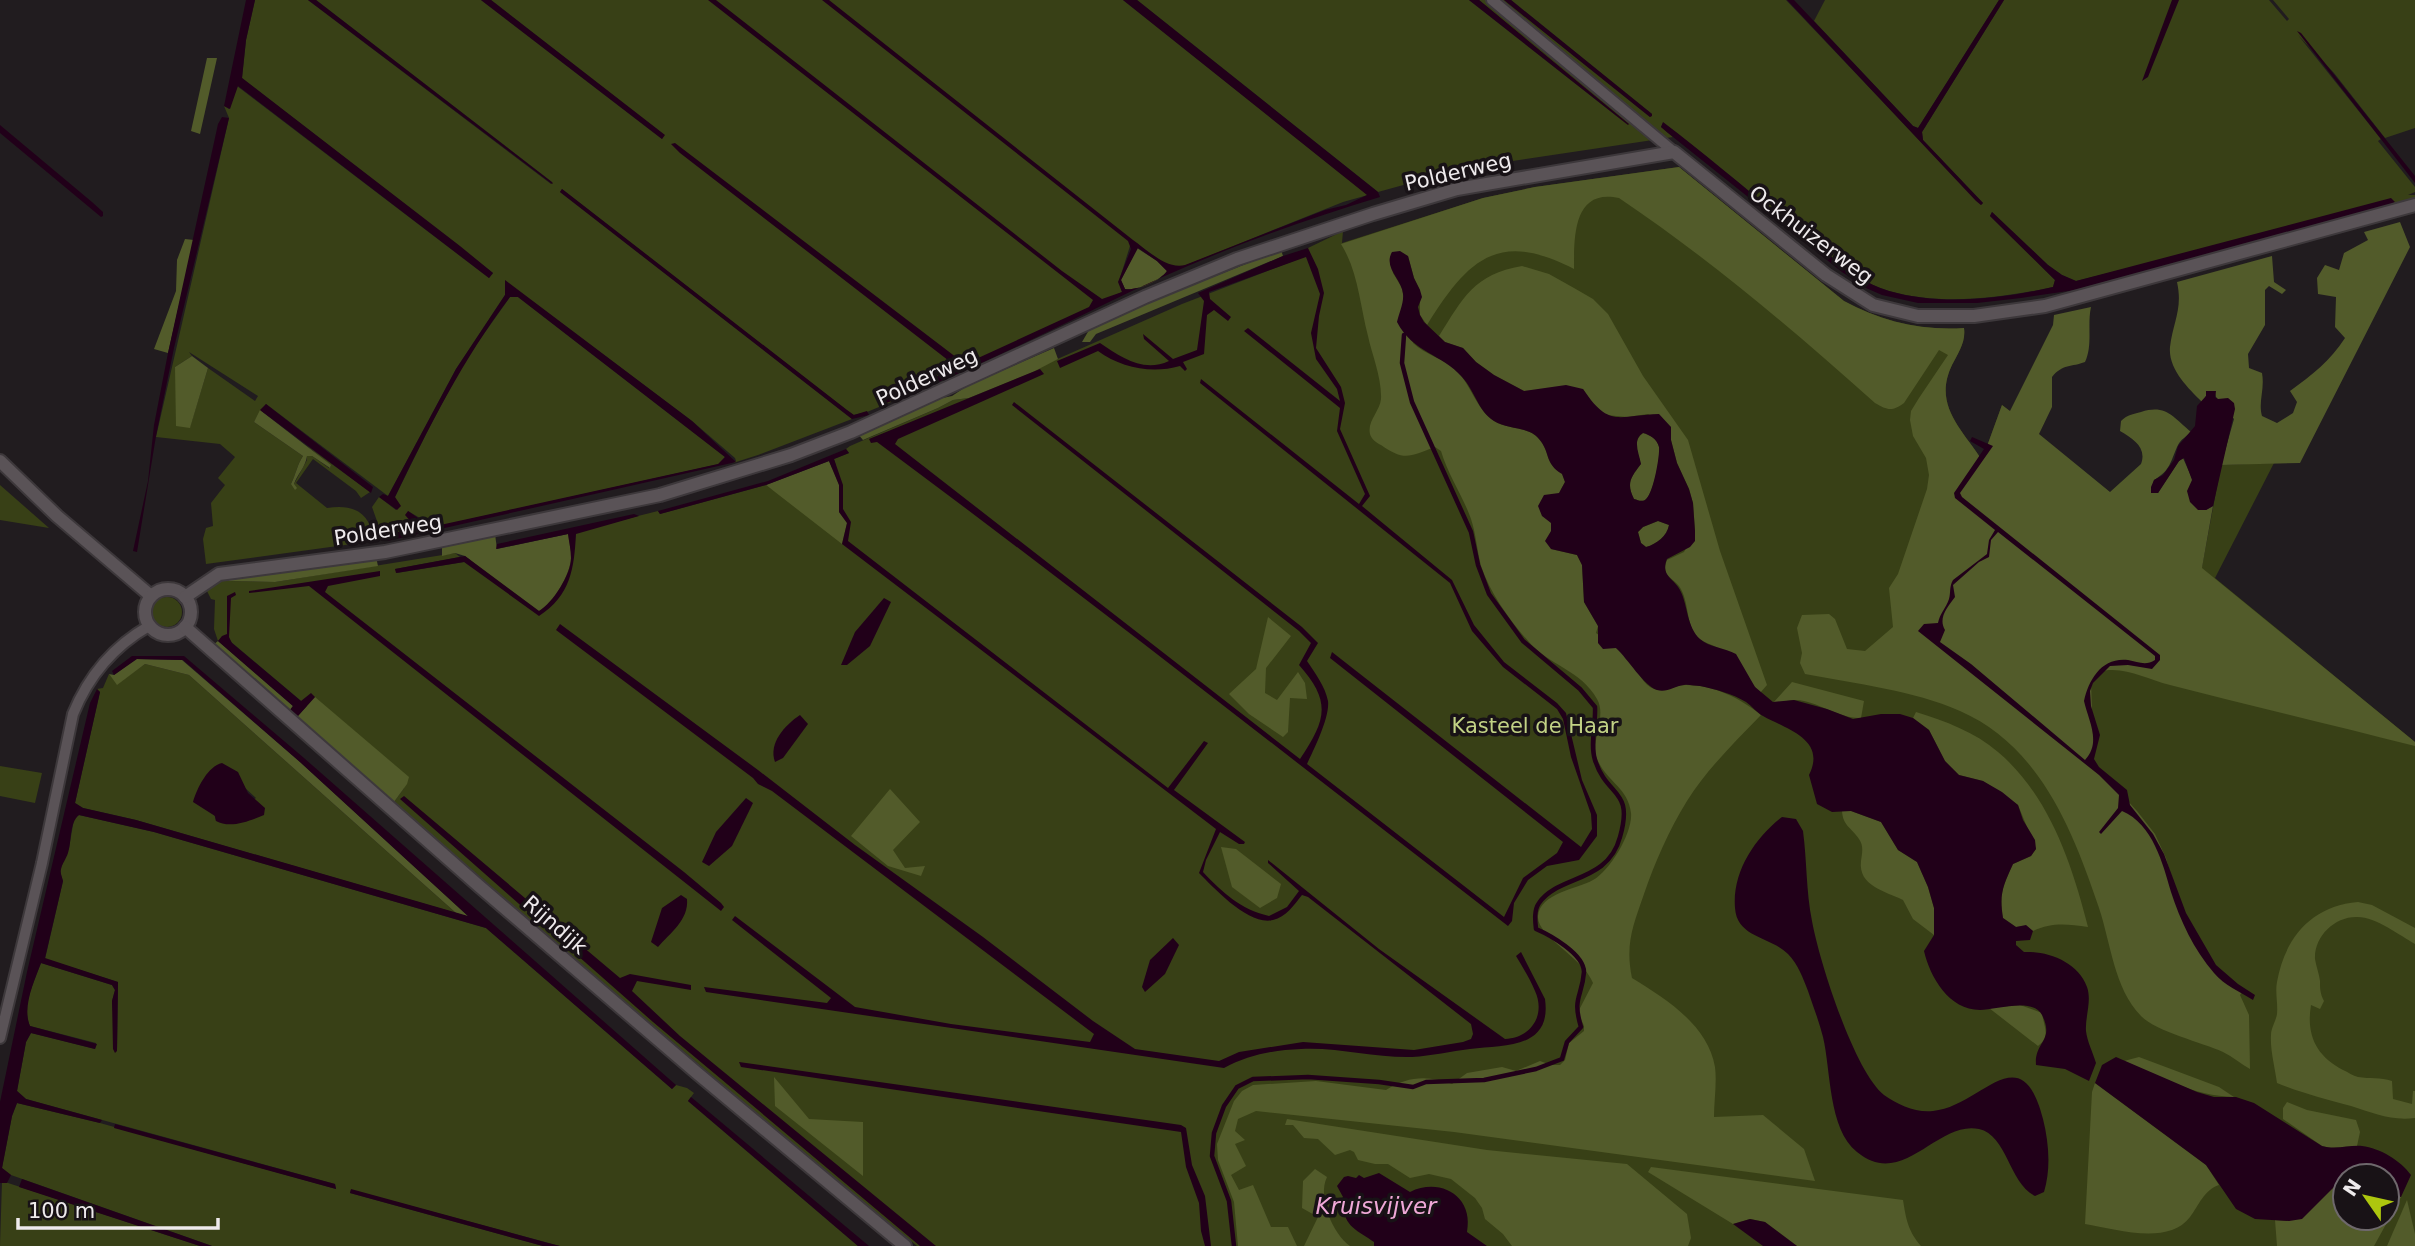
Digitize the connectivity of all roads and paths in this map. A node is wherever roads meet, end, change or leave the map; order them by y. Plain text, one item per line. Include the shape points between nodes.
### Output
1 (1492, 0) edge
2 (1674, 152) junction
3 (2415, 205) edge
4 (0, 461) edge
5 (150, 596) junction
6 (185, 597) junction
7 (149, 626) junction
8 (186, 627) junction
9 (0, 1038) edge
10 (905, 1246) edge

1 - 2 street, Ockhuizerweg
2 - 3 street, Ockhuizerweg via 1826,275 1873,305 1918,316 1974,316 2045,306
2 - 6 street, Polderweg via 1457,189 1237,259 851,432 660,495 385,552 219,574
4 - 5 street
5 - 6 street via 163,589 176,590
5 - 7 street via 145,617
6 - 8 street via 190,607
7 - 8 street via 167,635
7 - 9 street via 97,670 73,714
8 - 10 street, Rijndijk via 666,1046

